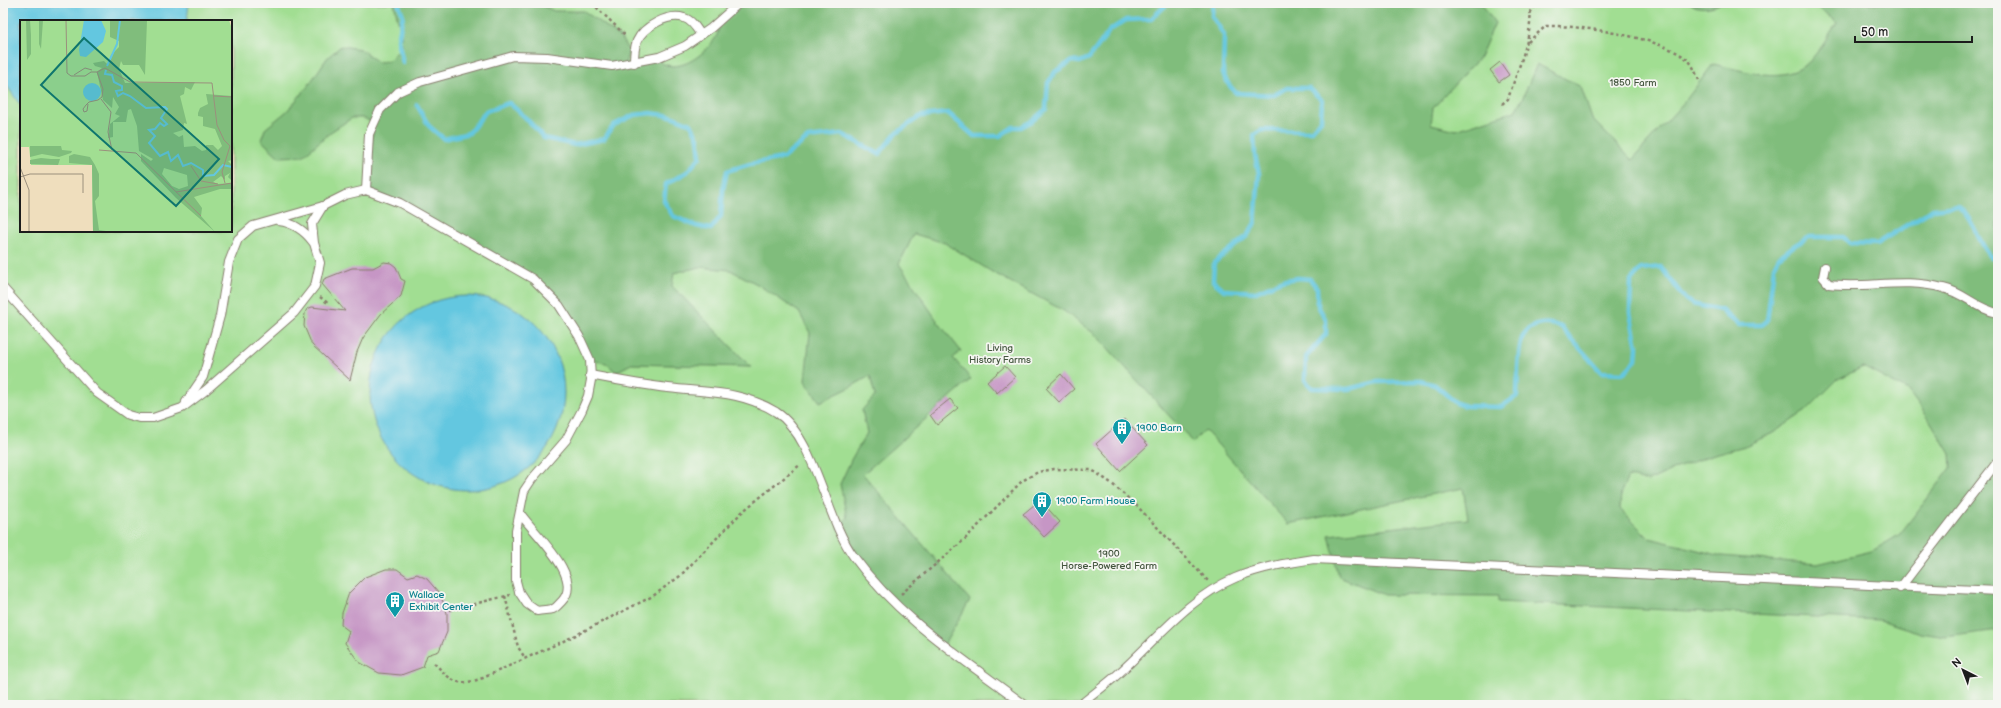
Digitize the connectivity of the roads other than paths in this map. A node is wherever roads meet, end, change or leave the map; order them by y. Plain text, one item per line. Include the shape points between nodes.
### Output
1 (739, 3) edge
2 (701, 35) junction
3 (634, 63) junction
4 (366, 190) junction
5 (323, 206) junction
6 (272, 220) junction
7 (314, 243) junction
8 (1825, 267) dead end
9 (3, 288) edge
10 (1998, 313) edge
11 (590, 375) junction
12 (182, 408) junction
13 (1998, 461) edge
14 (520, 513) junction
15 (1900, 588) junction
16 (1998, 591) edge
17 (1025, 705) edge
18 (1080, 705) edge

1 - 2 lane
2 - 3 lane via 685,46 660,57
2 - 3 lane via 694,25 684,18 671,17 657,22 645,30 636,44
3 - 4 lane via 612,66 547,57 513,56 420,82 398,92 380,110 369,134
4 - 5 lane via 345,195
4 - 11 lane via 400,203 533,279 558,305 579,336 590,360
5 - 6 lane
5 - 7 lane via 312,224
6 - 7 lane via 290,223 305,231
6 - 12 lane via 253,226 238,239 229,262 220,316 202,377
7 - 12 lane via 320,263 315,286 294,313
8 - 10 lane via 1823,277 1829,284 1922,284 1961,294 1985,311
9 - 12 lane via 109,404 139,418 153,418
11 - 14 lane via 588,396 566,440 524,491
11 - 17 lane via 667,388 732,394 751,399 777,413 792,427 805,448 837,527 853,556 892,602 944,645
13 - 15 lane
14 - 14 lane via 515,553 519,592 527,604 537,611 554,609 566,596 569,583 555,555 529,527
15 - 16 lane
15 - 18 lane via 1314,559 1278,564 1235,578 1214,589 1178,616 1117,675

